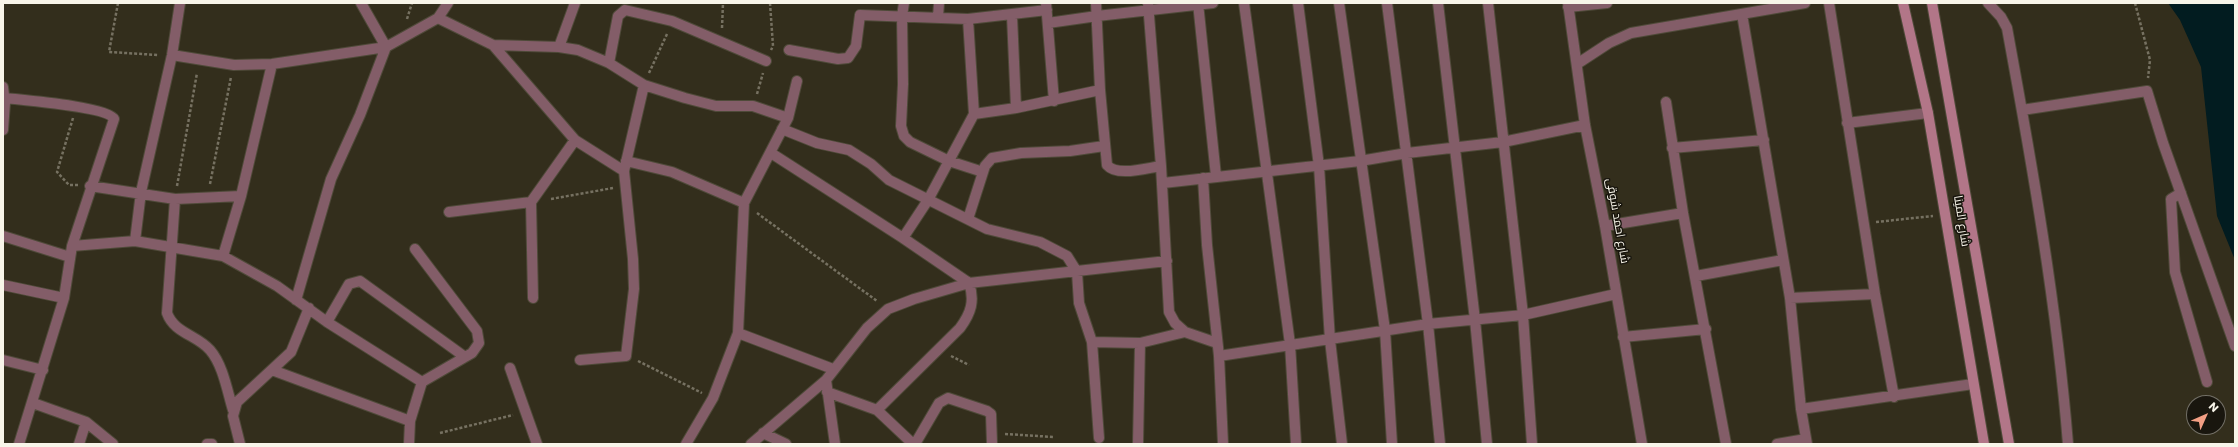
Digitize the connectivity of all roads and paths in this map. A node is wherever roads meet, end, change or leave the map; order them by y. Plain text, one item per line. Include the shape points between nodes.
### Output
1 (118, 3) edge
2 (180, 3) edge
3 (362, 3) edge
4 (448, 3) edge
5 (575, 3) edge
6 (723, 3) edge
7 (770, 3) edge
8 (904, 3) edge
9 (939, 3) edge
10 (1096, 3) edge
11 (1213, 3) edge
12 (1244, 3) edge
13 (1298, 3) edge
14 (1339, 3) edge
15 (1387, 3) edge
16 (1438, 3) edge
17 (1488, 3) edge
18 (1607, 3) edge
19 (1805, 3) edge
20 (1829, 3) edge
21 (1903, 3) edge
22 (1932, 3) edge
23 (1988, 3) edge
24 (2135, 3) edge
25 (1198, 4) edge
26 (1568, 5) edge
27 (1148, 6) edge
28 (1047, 7) edge
29 (1742, 14) junction
30 (902, 16) junction
31 (1012, 16) junction
32 (1097, 16) junction
33 (938, 17) junction
34 (438, 18) junction
35 (968, 19) junction
36 (672, 21) junction
37 (1048, 23) junction
38 (721, 42) junction
39 (493, 45) junction
40 (386, 47) junction
41 (559, 47) junction
42 (789, 50) dead end
43 (172, 55) junction
44 (199, 60) junction
45 (766, 61) junction
46 (609, 63) junction
47 (272, 64) junction
48 (1576, 64) junction
49 (234, 65) junction
50 (797, 81) dead end
51 (644, 85) junction
52 (3, 87) edge
53 (1100, 90) junction
54 (2147, 91) junction
55 (1054, 101) junction
56 (4, 102) edge
57 (1666, 102) dead end
58 (77, 106) junction
59 (754, 106) junction
60 (1016, 108) junction
61 (2022, 110) junction
62 (1928, 113) junction
63 (974, 114) junction
64 (788, 118) junction
65 (1848, 123) junction
66 (1585, 125) junction
67 (782, 129) junction
68 (3, 130) edge
69 (575, 140) junction
70 (1764, 140) junction
71 (1503, 142) junction
72 (1104, 146) junction
73 (1455, 147) junction
74 (1672, 148) junction
75 (771, 153) junction
76 (1407, 153) junction
77 (949, 161) junction
78 (1360, 161) junction
79 (625, 166) junction
80 (1160, 166) junction
81 (1319, 166) junction
82 (1268, 171) junction
83 (984, 172) junction
84 (1216, 176) junction
85 (1203, 178) junction
86 (1163, 183) junction
87 (90, 186) junction
88 (625, 186) junction
89 (141, 192) junction
90 (2181, 193) junction
91 (241, 196) junction
92 (207, 198) junction
93 (175, 199) junction
94 (928, 200) junction
95 (531, 202) junction
96 (744, 203) junction
97 (449, 212) dead end
98 (1682, 213) junction
99 (1947, 215) junction
100 (968, 219) junction
101 (1864, 223) junction
102 (1605, 226) junction
103 (3, 236) edge
104 (904, 238) junction
105 (135, 242) junction
106 (72, 246) junction
107 (171, 246) junction
108 (415, 250) dead end
109 (223, 256) junction
110 (70, 257) junction
111 (1783, 260) junction
112 (1167, 261) junction
113 (1077, 272) junction
114 (1696, 276) junction
115 (969, 283) junction
116 (3, 285) edge
117 (1616, 294) junction
118 (1875, 294) junction
119 (64, 298) junction
120 (533, 298) dead end
121 (1790, 298) junction
122 (296, 300) junction
123 (309, 308) junction
124 (888, 309) junction
125 (1523, 315) junction
126 (1475, 320) junction
127 (327, 322) junction
128 (1428, 324) junction
129 (1706, 329) junction
130 (1385, 330) junction
131 (1186, 332) junction
132 (738, 333) junction
133 (1624, 337) junction
134 (1330, 340) junction
135 (1092, 342) junction
136 (1140, 343) junction
137 (1217, 343) junction
138 (1290, 344) junction
139 (2235, 346) edge
140 (940, 350) junction
141 (626, 356) junction
142 (1219, 356) junction
143 (465, 357) junction
144 (3, 360) edge
145 (580, 360) dead end
146 (969, 365) dead end
147 (510, 368) dead end
148 (833, 369) junction
149 (43, 370) junction
150 (272, 370) junction
151 (826, 380) junction
152 (422, 382) junction
153 (2207, 382) dead end
154 (1973, 384) junction
155 (827, 392) junction
156 (1894, 397) junction
157 (713, 398) junction
158 (33, 403) junction
159 (1800, 409) junction
160 (233, 410) junction
161 (877, 410) junction
162 (526, 412) junction
163 (410, 421) junction
164 (86, 422) junction
165 (440, 433) dead end
166 (763, 433) junction
167 (993, 434) junction
168 (1054, 437) dead end
169 (1099, 438) dead end
170 (1806, 441) edge
171 (19, 444) edge
172 (79, 444) edge
173 (113, 444) edge
174 (207, 444) edge
175 (212, 444) edge
176 (240, 444) edge
177 (409, 444) edge
178 (537, 444) edge
179 (686, 444) edge
180 (751, 444) edge
181 (786, 444) edge
182 (835, 444) edge
183 (914, 444) edge
184 (992, 444) edge
185 (1138, 444) edge
186 (1223, 444) edge
187 (1296, 444) edge
188 (1342, 444) edge
189 (1392, 444) edge
190 (1440, 444) edge
191 (1487, 444) edge
192 (1532, 444) edge
193 (1642, 444) edge
194 (1726, 444) edge
195 (1777, 444) edge
196 (1984, 444) edge
197 (2009, 444) edge
198 (2068, 444) edge

1 - 43 path via 109,52
2 - 43 street
3 - 40 street
4 - 34 street
5 - 41 street
6 - 38 path
7 - 45 path via 773,46
8 - 30 street
9 - 33 street
10 - 32 street
11 - 25 street
12 - 82 street
13 - 81 street
14 - 78 street
15 - 76 street
16 - 73 street
17 - 71 street
18 - 26 street
19 - 29 street
20 - 65 street
21 - 62 main road, شارع المينا
22 - 197 main road, شارع المينا
23 - 61 street via 2007,28
24 - 54 path via 2150,60
25 - 27 street
25 - 84 street
26 - 48 street, شارع احمد شوقى
27 - 32 street
27 - 80 street
28 - 31 street
28 - 37 street
29 - 48 street via 1631,33 1609,43
29 - 70 street
30 - 33 street
30 - 42 street via 860,15 856,46 851,55 844,60
30 - 77 street via 902,130 910,142
31 - 35 street
31 - 60 street
32 - 37 street
32 - 53 street
33 - 35 street
34 - 39 street
34 - 40 street
35 - 63 street
36 - 38 street
36 - 46 street via 628,10 621,12 618,16
36 - 51 path
37 - 55 street
38 - 45 street
39 - 41 street
39 - 69 street
40 - 47 street
40 - 122 street via 360,115 331,179
41 - 46 street via 578,50
43 - 44 street
43 - 89 street
44 - 49 street
44 - 93 path
45 - 59 path
46 - 51 street
47 - 49 street
47 - 91 street
48 - 66 street, شارع احمد شوقى
49 - 92 path
50 - 64 street
51 - 59 street via 716,106
51 - 79 street
52 - 56 street
53 - 55 street
53 - 72 street
54 - 61 street
54 - 90 street
55 - 60 street
56 - 58 street
56 - 68 street
57 - 74 street
58 - 87 path via 57,172 69,185
58 - 87 street via 106,113 114,119
59 - 64 street
60 - 63 street
61 - 198 street via 2061,365
62 - 65 street
62 - 99 main road, شارع المينا
63 - 77 street
64 - 67 street
65 - 101 street
66 - 71 street
66 - 102 street, شارع احمد شوقى
67 - 75 street
67 - 94 street via 849,150 889,180
69 - 79 street
69 - 95 street
70 - 74 street
70 - 111 street
71 - 73 street
71 - 125 street
72 - 80 street via 1105,162 1113,170
72 - 83 street via 998,157 988,161
73 - 76 street
73 - 126 street
74 - 98 street
75 - 96 street
75 - 104 street
76 - 78 street
76 - 128 street
77 - 83 street
77 - 94 street
78 - 81 street
78 - 130 street
79 - 88 street
79 - 96 street via 672,172
80 - 86 street
81 - 82 street
81 - 134 street
82 - 84 street
82 - 138 street
83 - 100 street
84 - 85 street
85 - 86 street
85 - 137 street
86 - 112 street
87 - 89 street
87 - 106 street
88 - 95 path
88 - 141 street via 633,249 634,282
89 - 93 street
89 - 105 street
90 - 139 street
90 - 153 street via 2171,199 2175,272
91 - 92 street
91 - 109 street
92 - 93 street
93 - 107 street
94 - 100 street
94 - 104 street
95 - 97 street
95 - 120 street
96 - 124 path
96 - 132 street
98 - 102 street
98 - 114 street
99 - 101 path
99 - 154 main road, شارع المينا
100 - 113 street via 987,229 1049,246 1067,256
101 - 118 street
102 - 117 street, شارع احمد شوقى
103 - 110 street
104 - 115 street
105 - 106 street
105 - 107 street
106 - 110 street
107 - 109 street
107 - 160 street via 168,318 176,327 205,345 214,356
108 - 143 street via 477,331 479,343 472,353
109 - 122 street via 277,286
110 - 119 street
111 - 114 street
111 - 121 street
112 - 113 street
112 - 131 street via 1169,312 1175,323
113 - 115 street
113 - 135 street via 1079,303
114 - 129 street
115 - 124 street
115 - 140 street via 972,304 967,318
116 - 119 street
117 - 125 street
117 - 133 street, شارع احمد شوقى
118 - 121 street
118 - 156 street
119 - 149 street
121 - 159 street
122 - 123 street
123 - 127 street
123 - 150 street via 291,352
124 - 148 street via 855,340
125 - 126 street
125 - 192 street
126 - 128 street
126 - 191 street
127 - 143 street via 349,284 360,281
127 - 152 street
128 - 130 street
128 - 190 street
129 - 133 street
129 - 194 street
130 - 134 street
130 - 189 street
131 - 136 street
131 - 137 street
132 - 148 street
132 - 157 street
133 - 193 street, شارع احمد شوقى
134 - 138 street
134 - 188 street
135 - 136 street
135 - 169 street
136 - 185 street
137 - 142 street
138 - 142 street
138 - 187 street
140 - 146 path
140 - 161 street
141 - 145 street
141 - 157 path
142 - 186 street
143 - 152 street
144 - 149 street
147 - 162 street
148 - 151 street
149 - 158 street
150 - 160 street via 237,402
150 - 163 street
151 - 155 street
151 - 166 street
152 - 163 street
154 - 156 street
154 - 196 main road, شارع المينا
155 - 161 street
155 - 182 street
156 - 159 street
157 - 179 street
158 - 164 street
158 - 171 street
159 - 170 street
160 - 176 street
161 - 183 street
162 - 165 path
162 - 178 street
163 - 177 street
164 - 172 street
164 - 173 street
166 - 180 street
166 - 181 street
167 - 168 path
167 - 183 street via 992,416 987,411 948,398 939,403
167 - 184 street
170 - 195 street
174 - 175 street

